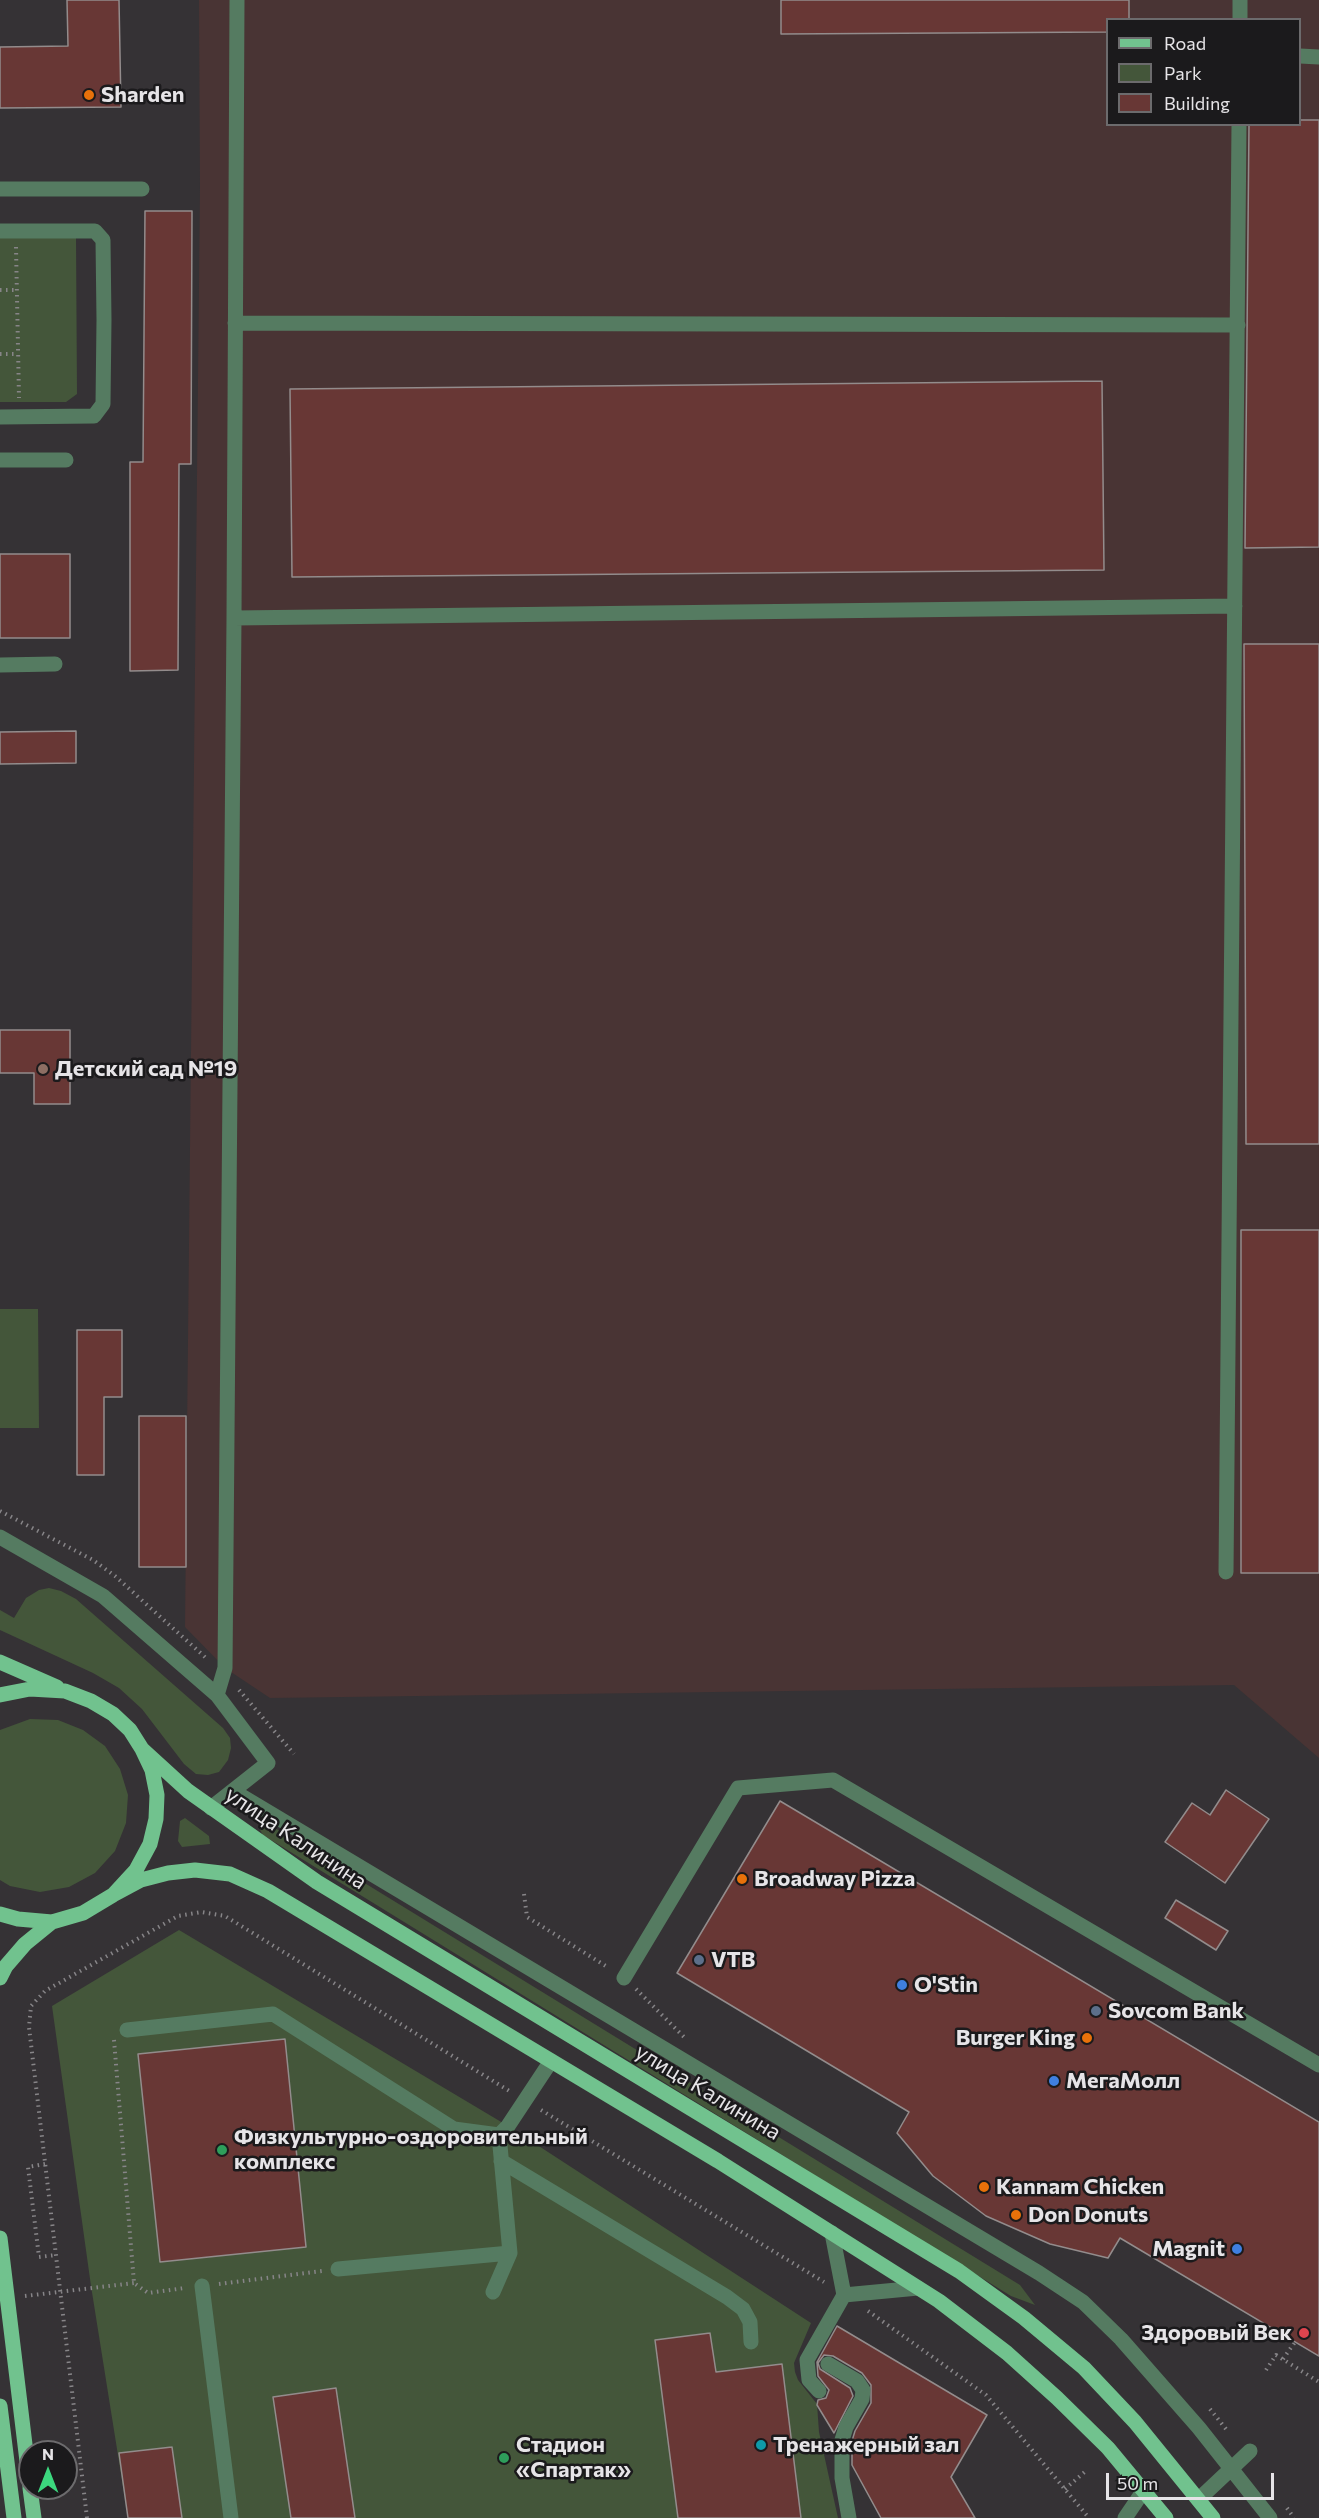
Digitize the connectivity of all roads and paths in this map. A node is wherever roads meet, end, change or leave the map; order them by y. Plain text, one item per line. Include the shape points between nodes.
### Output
1 (237, 0) edge
2 (1240, 0) edge
3 (1240, 18) edge
4 (1301, 56) edge
5 (1319, 57) edge
6 (1239, 126) edge
7 (0, 189) edge
8 (142, 189) dead end
9 (8, 231) edge
10 (0, 290) edge
11 (17, 290) junction
12 (235, 323) junction
13 (1238, 325) junction
14 (0, 354) edge
15 (18, 354) junction
16 (0, 417) edge
17 (19, 417) junction
18 (0, 460) edge
19 (66, 460) dead end
20 (1235, 606) junction
21 (234, 618) junction
22 (55, 664) dead end
23 (0, 665) edge
24 (0, 1511) edge
25 (12, 1517) dead end
26 (0, 1537) edge
27 (1226, 1572) dead end
28 (0, 1662) edge
29 (224, 1674) junction
30 (65, 1690) junction
31 (0, 1695) edge
32 (217, 1695) junction
33 (142, 1749) junction
34 (294, 1754) dead end
35 (233, 1791) junction
36 (211, 1808) junction
37 (524, 1894) dead end
38 (113, 1895) junction
39 (0, 1914) edge
40 (52, 1922) junction
41 (583, 1952) dead end
42 (0, 1978) edge
43 (624, 1978) dead end
44 (127, 2030) joint
45 (551, 2061) junction
46 (1319, 2065) edge
47 (535, 2107) dead end
48 (499, 2135) junction
49 (501, 2161) junction
50 (45, 2164) dead end
51 (831, 2233) junction
52 (0, 2238) edge
53 (510, 2253) junction
54 (56, 2255) dead end
55 (338, 2269) joint
56 (134, 2283) junction
57 (202, 2286) junction
58 (918, 2288) junction
59 (60, 2291) junction
60 (838, 2291) junction
61 (493, 2292) dead end
62 (18, 2296) dead end
63 (865, 2309) dead end
64 (751, 2342) dead end
65 (1295, 2342) dead end
66 (1283, 2359) junction
67 (828, 2364) dead end
68 (1266, 2370) dead end
69 (1319, 2382) edge
70 (819, 2391) dead end
71 (0, 2406) edge
72 (24, 2440) edge
73 (1250, 2451) dead end
74 (1232, 2468) junction
75 (1087, 2470) dead end
76 (1065, 2489) junction
77 (1144, 2490) junction
78 (1199, 2499) junction
79 (32, 2500) edge
80 (14, 2518) edge
81 (34, 2518) edge
82 (87, 2518) edge
83 (231, 2518) edge
84 (849, 2518) edge
85 (1089, 2518) edge
86 (1125, 2518) edge
87 (1166, 2518) edge
88 (1213, 2518) edge
89 (1270, 2518) edge

1 - 12 street
2 - 3 street
4 - 5 street
6 - 13 street
7 - 8 street
9 - 11 path
9 - 17 street via 94,231 103,240 103,404 94,416
10 - 11 path
11 - 15 path
12 - 13 street
12 - 21 street
13 - 20 street
14 - 15 path
15 - 17 path
16 - 17 street
18 - 19 street
20 - 21 street
20 - 27 street
21 - 29 street
22 - 23 street
24 - 25 path
26 - 32 street via 103,1596
28 - 30 main road
29 - 32 street
29 - 34 path
30 - 31 main road via 30,1689
30 - 33 main road via 113,1714
32 - 35 street via 268,1762
33 - 36 main road, улица Калинина
33 - 38 main road via 152,1770 156,1819 150,1844 136,1870
35 - 36 street
35 - 74 street via 1083,2302 1122,2339
36 - 78 main road, улица Калинина via 317,1882 959,2271 1084,2368
37 - 41 path via 527,1917
38 - 40 main road via 83,1913
38 - 45 main road via 141,1880 168,1873 195,1870 230,1874 267,1891
39 - 40 main road
40 - 42 main road via 25,1944
43 - 46 street via 738,1788 833,1780
44 - 48 street via 273,2014 454,2129
44 - 56 path via 115,2035 112,2045
45 - 48 street
45 - 51 main road
47 - 60 path
48 - 49 street
49 - 53 street
49 - 64 street via 727,2297 743,2309 750,2322
50 - 54 path via 28,2167 39,2257
51 - 58 main road
51 - 60 street
52 - 72 main road
53 - 55 street
53 - 61 street
55 - 57 path
56 - 57 path via 148,2293
56 - 59 path
57 - 83 street
58 - 60 street
58 - 77 main road via 1007,2353 1058,2398
59 - 62 path
59 - 82 path
60 - 70 street via 807,2360 809,2380
63 - 76 path via 986,2395
65 - 66 path
66 - 68 path via 1276,2355
66 - 69 path
67 - 84 street via 857,2381 863,2391 842,2440 842,2478
71 - 80 main road
73 - 74 street
74 - 78 street
74 - 89 street
75 - 76 path
76 - 85 path
77 - 86 street
77 - 87 main road
78 - 88 main road, улица Калинина
79 - 81 main road

